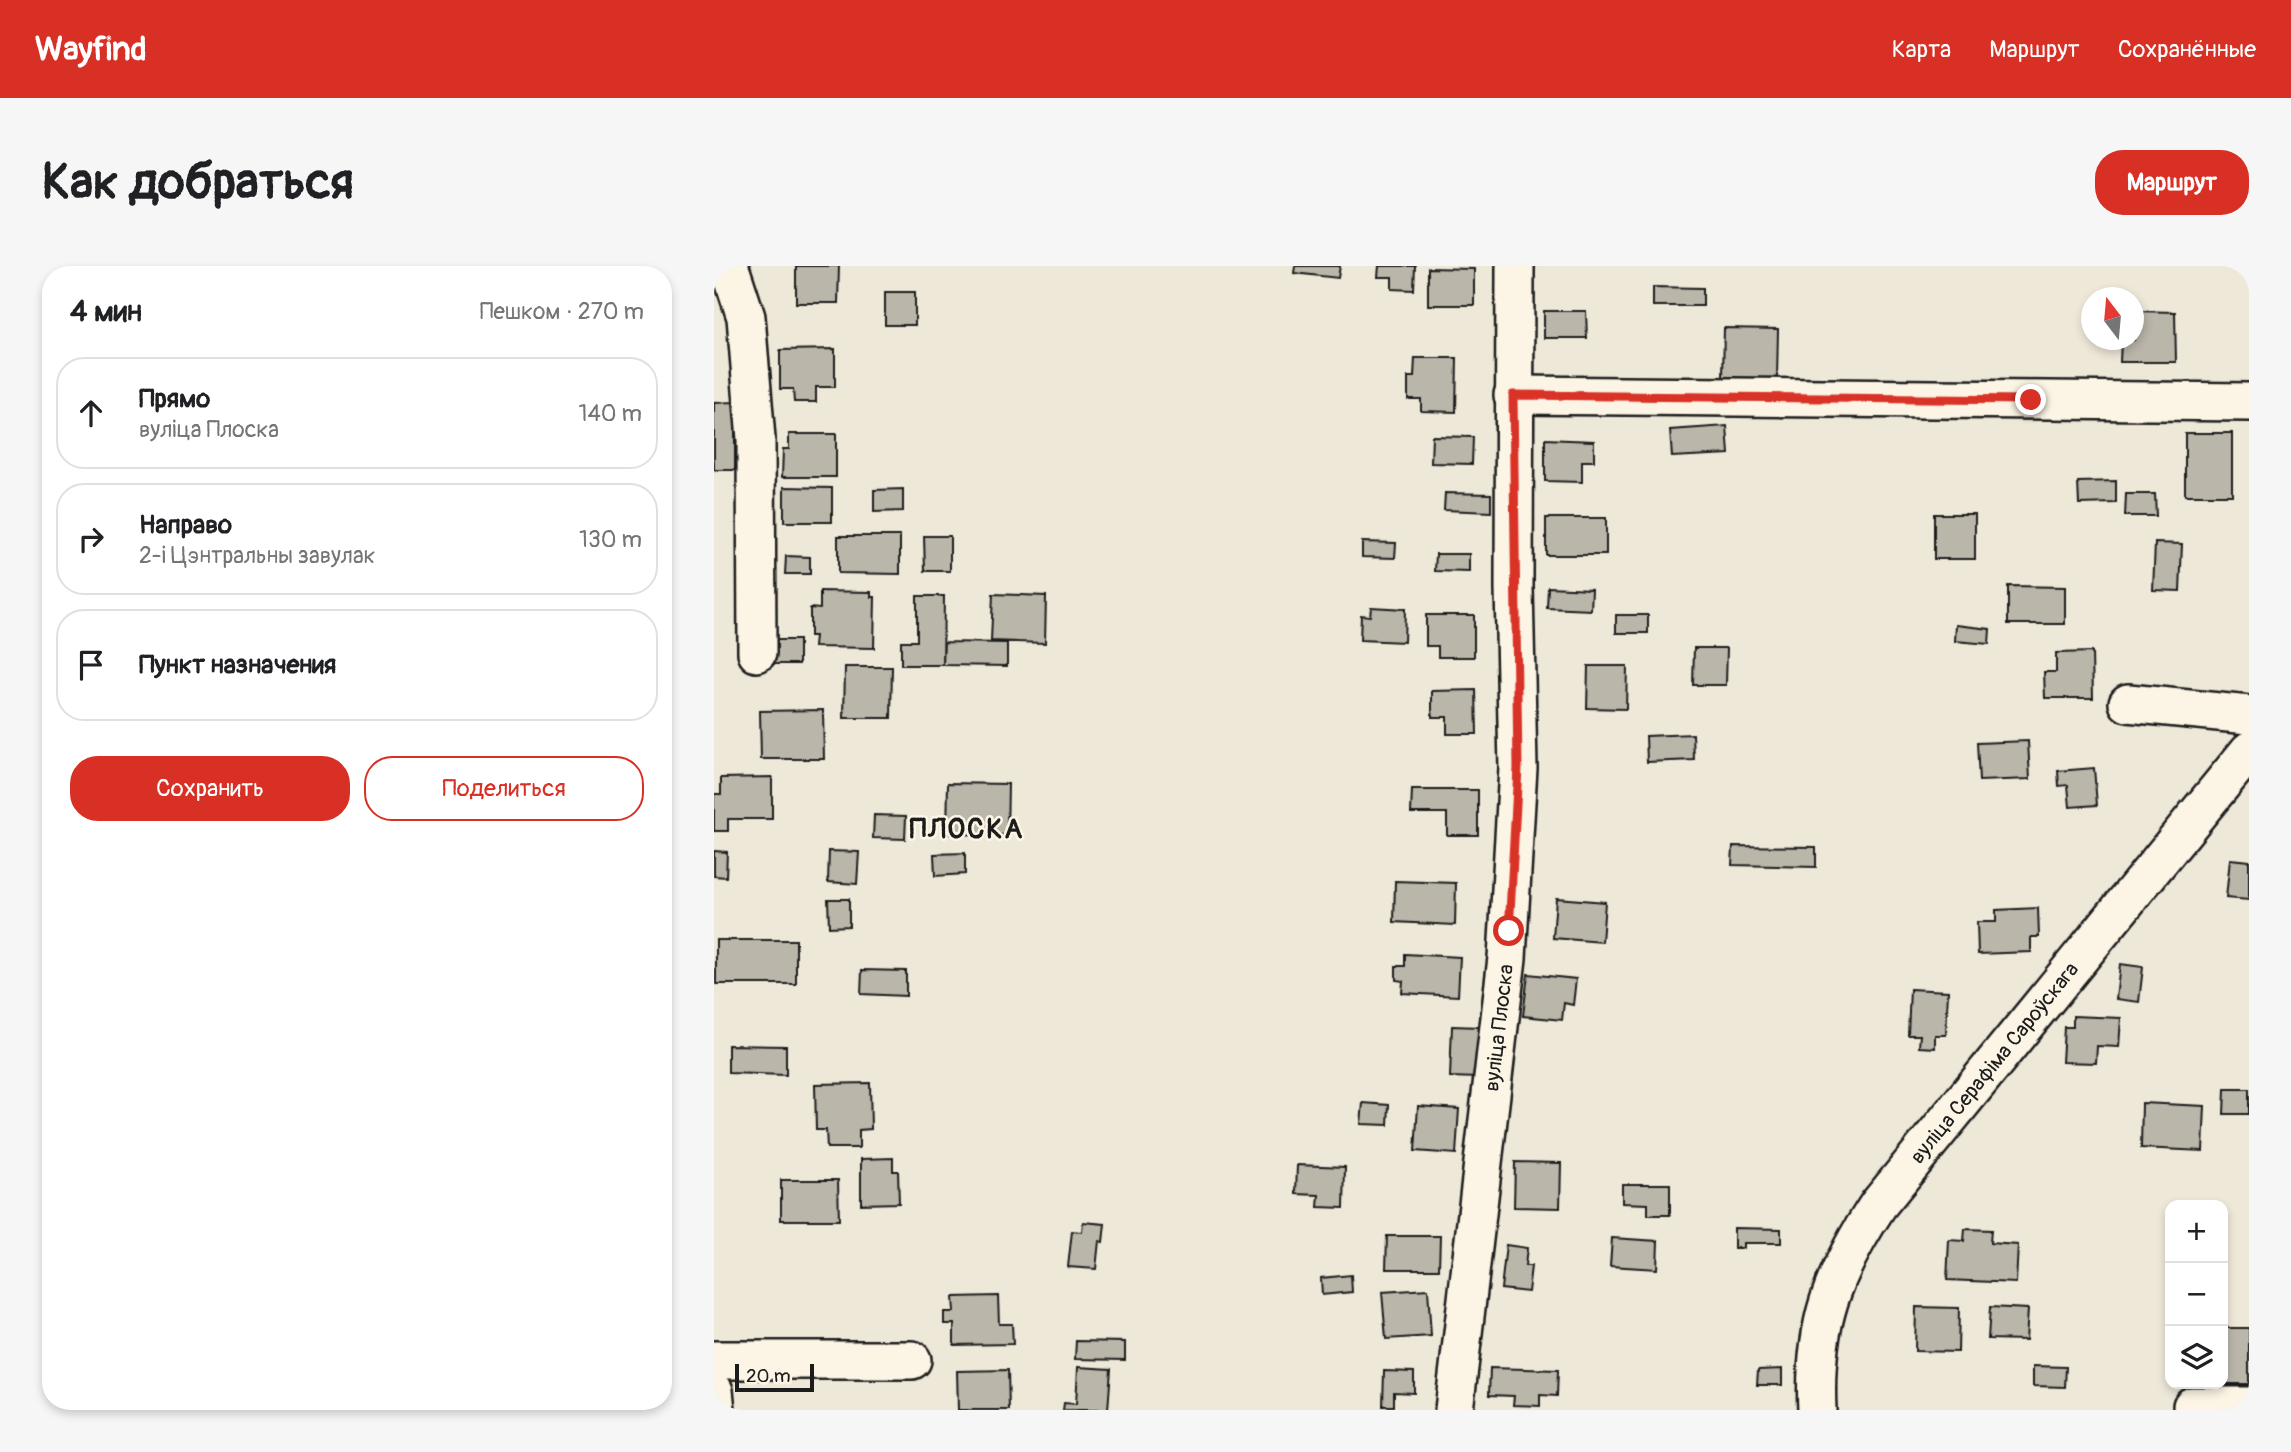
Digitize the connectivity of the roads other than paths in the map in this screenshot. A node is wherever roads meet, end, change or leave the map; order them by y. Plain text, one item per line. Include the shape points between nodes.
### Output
1 (1515, 266) edge
2 (733, 270) edge
3 (714, 305) edge
4 (1513, 395) junction
5 (2249, 402) edge
6 (757, 653) dead end
7 (2128, 703) dead end
8 (2249, 715) edge
9 (2249, 751) edge
10 (714, 1360) edge
11 (912, 1360) dead end
12 (714, 1391) edge
13 (2192, 1406) dead end
14 (2249, 1406) edge
15 (716, 1410) edge
16 (1454, 1410) edge
17 (1817, 1410) edge

1 - 4 street, вуліца Плоска
2 - 3 street
2 - 6 street via 746,317 756,439
4 - 5 street
4 - 16 street, вуліца Плоска via 1518,768 1507,958
7 - 8 street
9 - 17 street, вуліца Серафіма Сароўскага via 1878,1205 1842,1265 1828,1299 1816,1372
10 - 11 street
12 - 15 street
13 - 14 street

